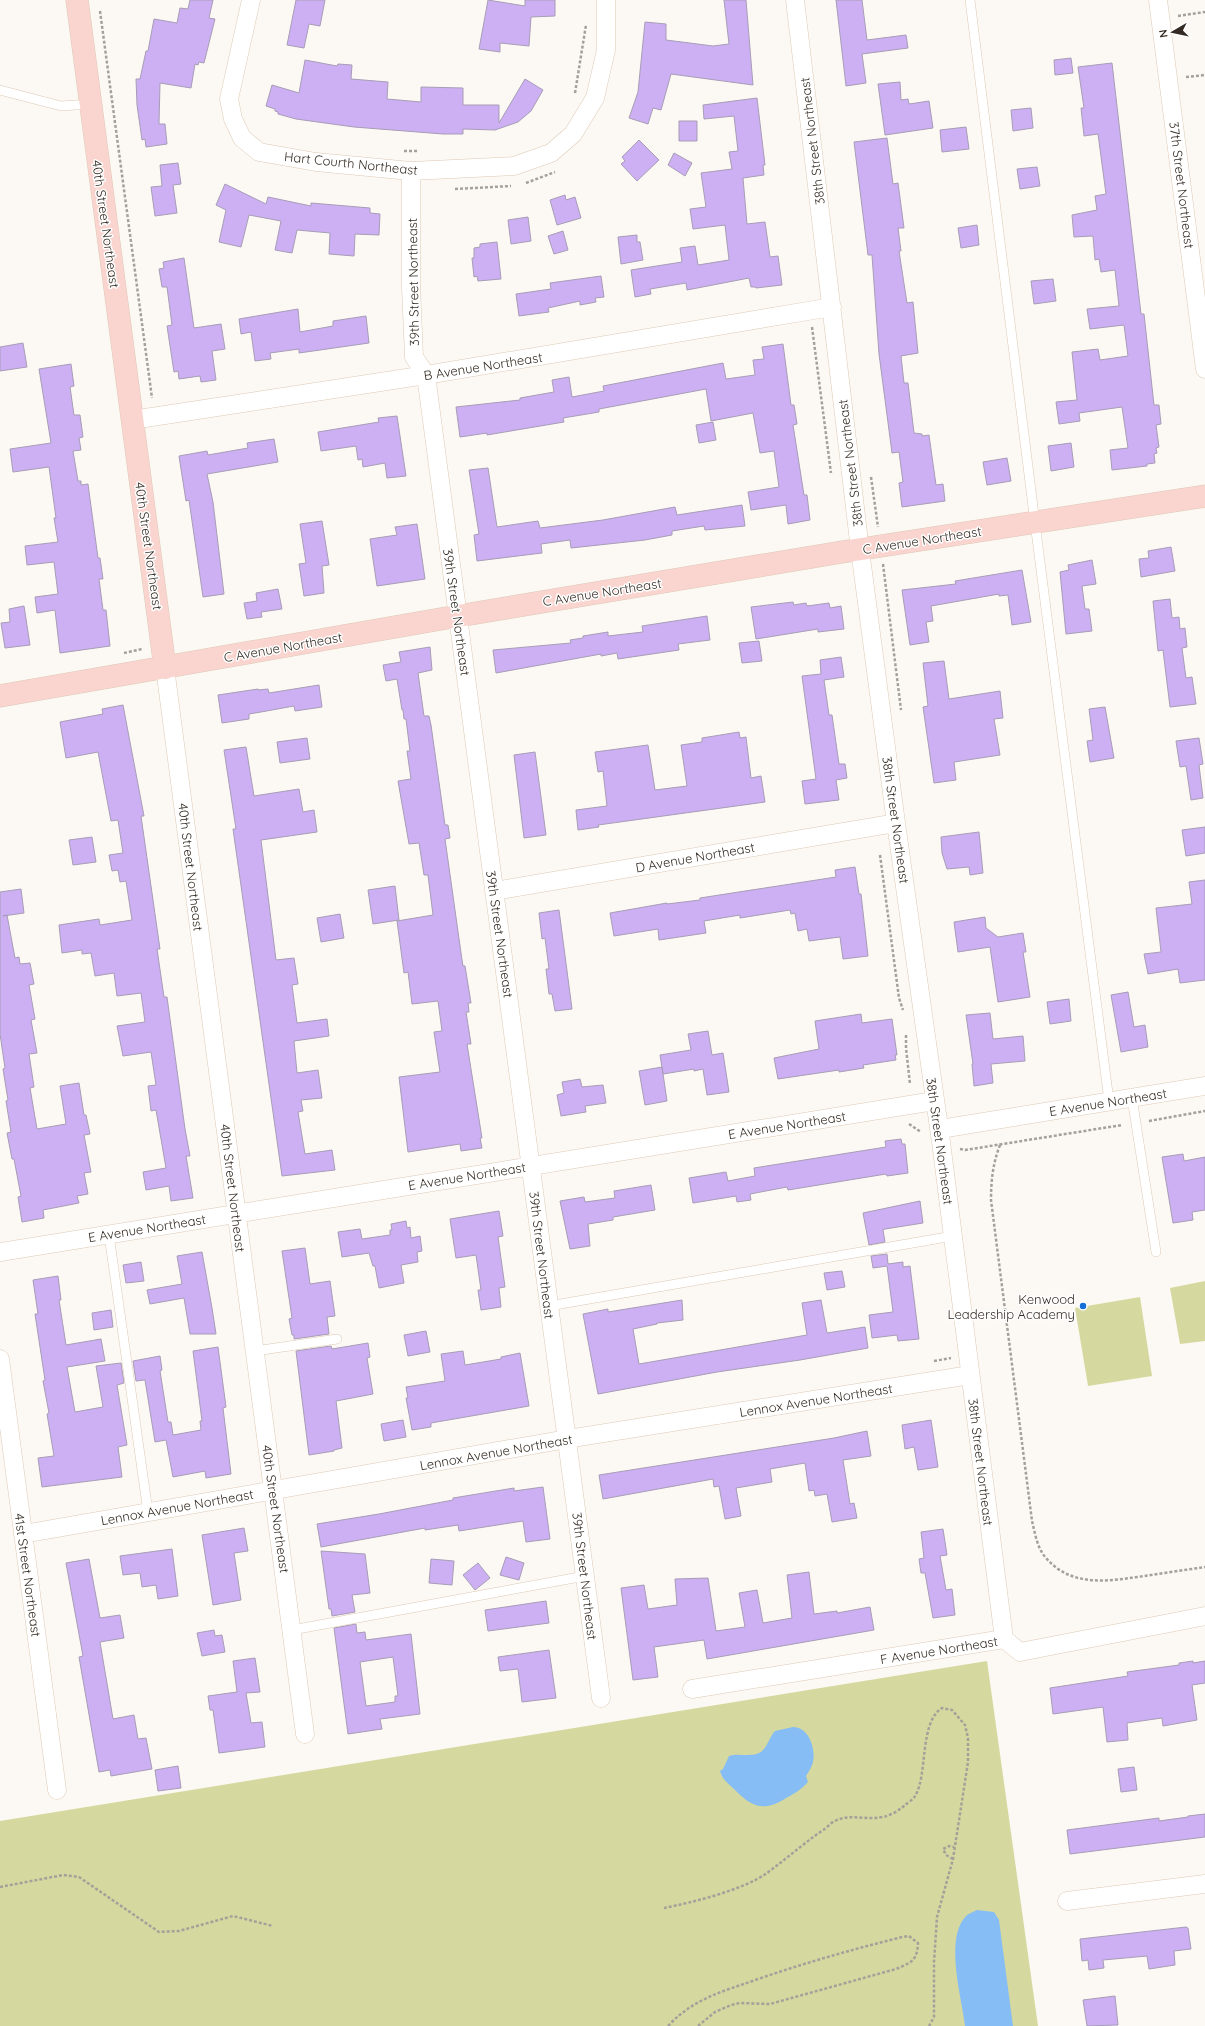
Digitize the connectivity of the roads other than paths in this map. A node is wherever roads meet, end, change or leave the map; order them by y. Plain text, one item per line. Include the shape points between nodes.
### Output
1 (77, 0) edge
2 (251, 0) edge
3 (606, 0) edge
4 (794, 0) edge
5 (970, 0) edge
6 (1158, 0) edge
7 (0, 90) edge
8 (90, 104) junction
9 (411, 171) junction
10 (832, 307) junction
11 (1205, 369) edge
12 (426, 375) junction
13 (132, 420) junction
14 (1205, 496) edge
15 (1035, 523) junction
16 (860, 550) junction
17 (458, 616) junction
18 (165, 668) junction
19 (0, 696) edge
20 (896, 823) junction
21 (494, 891) junction
22 (1205, 1086) edge
23 (1132, 1098) junction
24 (934, 1101) junction
25 (1109, 1101) junction
26 (940, 1129) junction
27 (530, 1166) junction
28 (237, 1214) junction
29 (109, 1234) junction
30 (953, 1236) junction
31 (0, 1252) edge
32 (1156, 1252) dead end
33 (549, 1306) junction
34 (337, 1339) dead end
35 (255, 1351) junction
36 (0, 1359) edge
37 (970, 1375) junction
38 (567, 1439) junction
39 (273, 1490) junction
40 (148, 1512) junction
41 (23, 1534) junction
42 (585, 1576) junction
43 (1205, 1616) edge
44 (292, 1630) junction
45 (1004, 1639) junction
46 (692, 1689) dead end
47 (601, 1698) dead end
48 (305, 1734) dead end
49 (57, 1790) dead end
50 (1205, 1884) edge
51 (1068, 1901) dead end

1 - 8 street, 40th Street Northeast
2 - 9 street, Hart Courth Northeast via 229,99 233,119 242,138 259,152 316,162
3 - 9 street, Hart Courth Northeast via 606,50 595,98 573,134 551,153 514,166
4 - 10 street, 38th Street Northeast
5 - 15 lane
6 - 11 street, 37th Street Northeast
7 - 8 lane via 61,106
8 - 13 street, 40th Street Northeast
9 - 12 street, 39th Street Northeast via 414,357
10 - 12 street, B Avenue Northeast
10 - 16 street, 38th Street Northeast
12 - 13 street, B Avenue Northeast
12 - 17 street, 39th Street Northeast
13 - 18 street, 40th Street Northeast
14 - 15 street, C Avenue Northeast
15 - 16 street, C Avenue Northeast
15 - 25 lane
16 - 17 street, C Avenue Northeast
16 - 20 street, 38th Street Northeast
17 - 18 street, C Avenue Northeast
17 - 21 street, 39th Street Northeast
18 - 19 street, C Avenue Northeast
18 - 28 street, 40th Street Northeast
20 - 21 street, D Avenue Northeast
20 - 24 street, 38th Street Northeast
21 - 27 street, 39th Street Northeast
22 - 23 street, E Avenue Northeast
23 - 25 street, E Avenue Northeast
23 - 32 lane
24 - 26 street, 38th Street Northeast
24 - 27 street, E Avenue Northeast
25 - 26 street, E Avenue Northeast
26 - 30 street, 38th Street Northeast
27 - 28 street, E Avenue Northeast
27 - 33 street, 39th Street Northeast
28 - 29 street, E Avenue Northeast
28 - 35 street, 40th Street Northeast
29 - 31 street, E Avenue Northeast
29 - 40 lane
30 - 33 lane
30 - 37 street, 38th Street Northeast
33 - 38 street, 39th Street Northeast
34 - 35 lane
35 - 39 street, 40th Street Northeast
36 - 41 street, 41st Street Northeast
37 - 38 street, Lennox Avenue Northeast
37 - 45 street, 38th Street Northeast
38 - 39 street, Lennox Avenue Northeast
38 - 42 street, 39th Street Northeast
39 - 40 street, Lennox Avenue Northeast
39 - 44 street, 40th Street Northeast
40 - 41 street, Lennox Avenue Northeast
41 - 49 street, 41st Street Northeast
42 - 44 lane
42 - 47 street, 39th Street Northeast
43 - 45 street, F Avenue Northeast via 1020,1652
44 - 48 street, 40th Street Northeast
45 - 46 street, F Avenue Northeast
50 - 51 street

